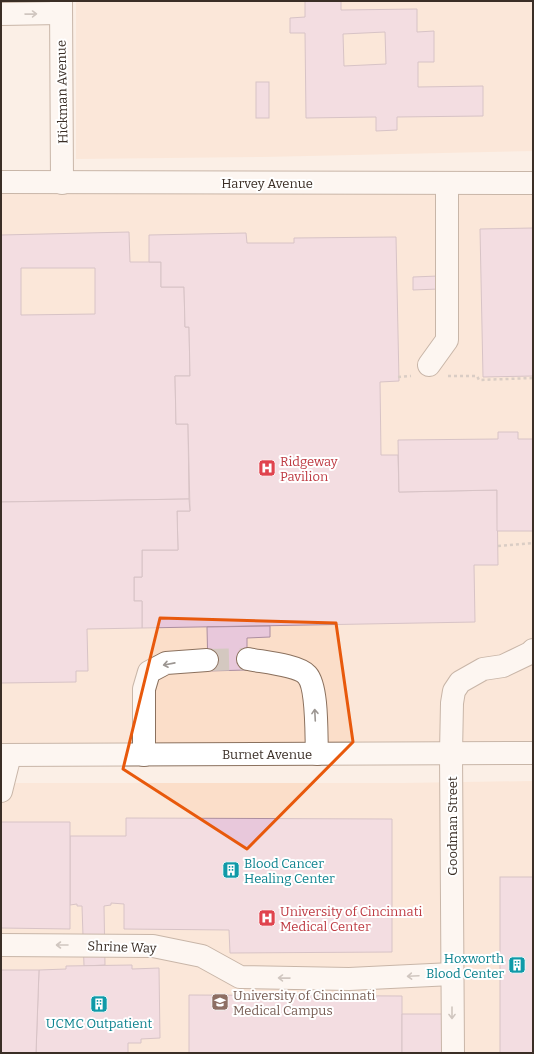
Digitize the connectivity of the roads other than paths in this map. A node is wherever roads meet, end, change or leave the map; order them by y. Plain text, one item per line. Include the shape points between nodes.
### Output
1 (61, 7) edge
2 (1, 14) edge
3 (1, 182) edge
4 (62, 183) junction
5 (447, 183) junction
6 (533, 183) edge
7 (429, 372) road end
8 (533, 650) edge
9 (248, 659) tunnel mouth
10 (207, 660) tunnel mouth
11 (451, 753) junction
12 (533, 753) edge
13 (144, 754) junction
14 (317, 754) junction
15 (6, 755) edge
16 (1, 791) edge
17 (1, 945) edge
18 (452, 974) junction
19 (453, 1053) edge

2 -> 1 street
1 - 4 street, Hickman Avenue
3 - 4 street, Harvey Avenue
4 - 5 street, Harvey Avenue
5 - 6 street, Harvey Avenue
5 - 7 street via 447,340
8 - 11 street, Goodman Street via 503,666 484,670 460,682 454,691 452,703
14 -> 9 street via 314,690 307,675 294,667
10 -> 13 street via 166,663 149,672 144,689
11 - 12 street, Burnet Avenue
11 - 14 street, Burnet Avenue
11 - 18 street, Goodman Street
13 - 14 street, Burnet Avenue
13 - 15 street, Burnet Avenue
15 - 16 street
18 -> 17 street, Shrine Way via 349,980 240,977 202,956 153,946
18 -> 19 street, Goodman Street

